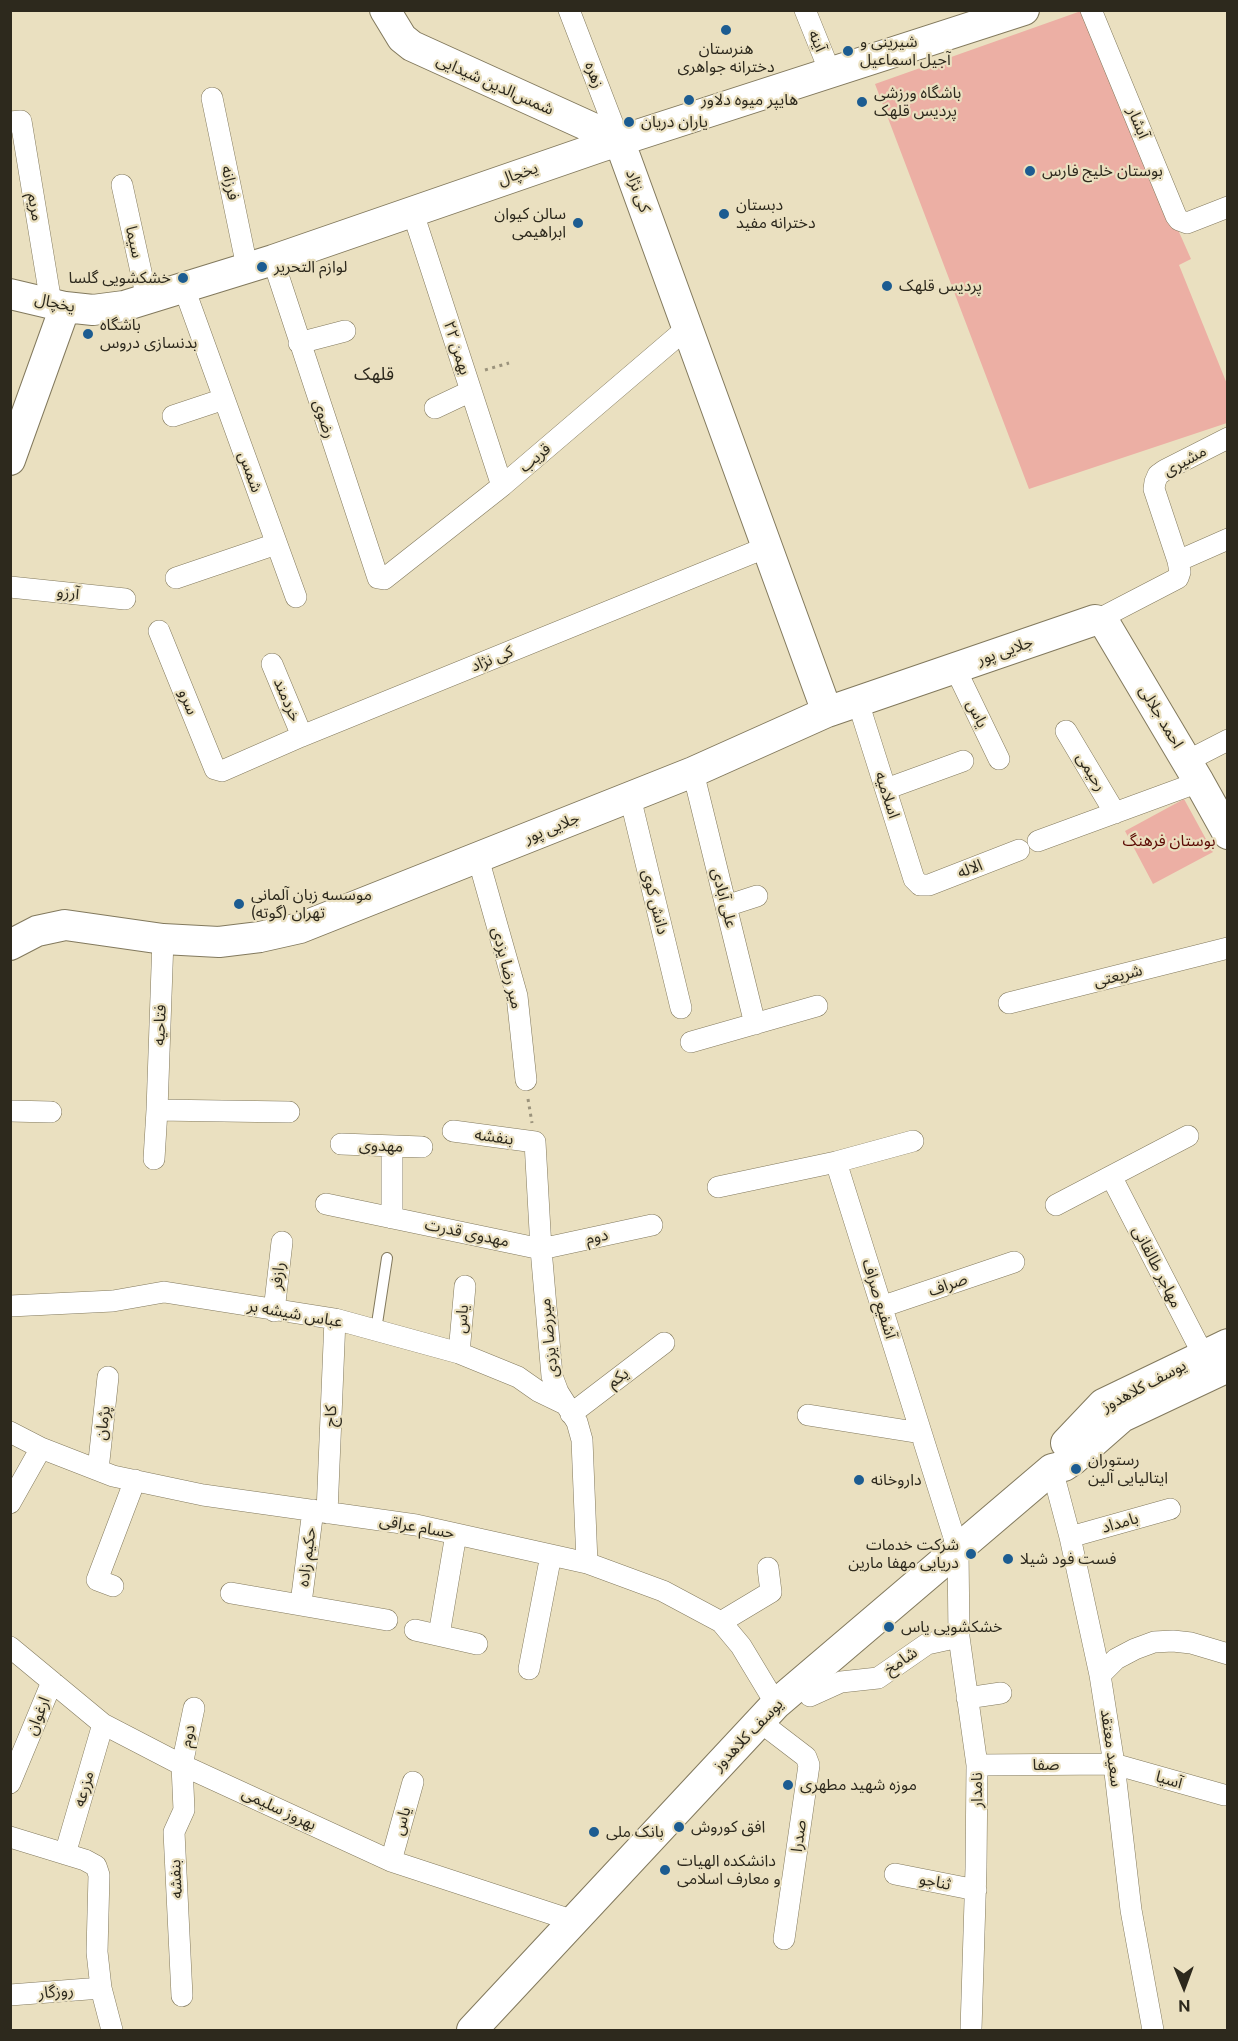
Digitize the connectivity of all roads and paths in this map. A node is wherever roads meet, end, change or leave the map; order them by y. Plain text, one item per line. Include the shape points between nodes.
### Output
1 (385, 10) edge
2 (568, 10) edge
3 (805, 10) edge
4 (1024, 10) edge
5 (1091, 10) edge
6 (830, 72) junction
7 (212, 98) dead end
8 (10, 122) edge
9 (619, 141) junction
10 (122, 184) dead end
11 (1227, 207) edge
12 (412, 210) junction
13 (260, 263) junction
14 (184, 288) junction
15 (10, 294) edge
16 (147, 299) junction
17 (58, 305) junction
18 (687, 328) junction
19 (345, 331) dead end
20 (299, 343) junction
21 (509, 363) dead end
22 (468, 383) junction
23 (224, 399) junction
24 (435, 408) dead end
25 (18, 416) edge
26 (172, 416) dead end
27 (1227, 438) edge
28 (10, 460) edge
29 (502, 486) junction
30 (1227, 538) edge
31 (276, 544) junction
32 (767, 547) junction
33 (1178, 561) junction
34 (176, 578) dead end
35 (378, 579) joint
36 (10, 587) edge
37 (296, 597) dead end
38 (125, 599) dead end
39 (1090, 622) junction
40 (159, 631) dead end
41 (272, 664) dead end
42 (955, 668) junction
43 (858, 702) junction
44 (826, 712) junction
45 (1066, 731) dead end
46 (302, 736) junction
47 (1227, 740) edge
48 (999, 759) dead end
49 (963, 761) dead end
50 (218, 771) joint
51 (1193, 771) junction
52 (693, 772) junction
53 (886, 789) junction
54 (630, 797) junction
55 (1115, 813) junction
56 (1227, 834) edge
57 (1029, 846) joint
58 (478, 858) junction
59 (920, 885) joint
60 (757, 896) dead end
61 (726, 906) junction
62 (163, 939) junction
63 (10, 945) edge
64 (1227, 948) edge
65 (1010, 1003) dead end
66 (817, 1006) dead end
67 (681, 1008) dead end
68 (755, 1024) junction
69 (691, 1042) dead end
70 (526, 1080) joint
71 (157, 1110) junction
72 (10, 1111) edge
73 (51, 1112) dead end
74 (289, 1112) dead end
75 (453, 1131) dead end
76 (1188, 1136) dead end
77 (535, 1142) junction
78 (913, 1142) dead end
79 (341, 1144) dead end
80 (392, 1146) junction
81 (422, 1147) dead end
82 (154, 1159) dead end
83 (836, 1162) junction
84 (1112, 1178) junction
85 (718, 1187) dead end
86 (326, 1204) dead end
87 (1056, 1205) dead end
88 (392, 1218) junction
89 (652, 1225) dead end
90 (282, 1242) dead end
91 (541, 1249) junction
92 (387, 1258) dead end
93 (1014, 1262) dead end
94 (465, 1286) dead end
95 (10, 1306) edge
96 (881, 1307) junction
97 (274, 1311) junction
98 (334, 1319) junction
99 (376, 1330) junction
100 (664, 1343) dead end
101 (459, 1353) junction
102 (1218, 1360) edge
103 (108, 1377) dead end
104 (568, 1409) junction
105 (808, 1415) dead end
106 (10, 1432) edge
107 (921, 1433) junction
108 (41, 1448) junction
109 (1052, 1469) junction
110 (98, 1470) junction
111 (135, 1480) junction
112 (10, 1503) edge
113 (1170, 1509) dead end
114 (320, 1511) junction
115 (456, 1534) junction
116 (1070, 1537) junction
117 (958, 1550) junction
118 (551, 1555) junction
119 (587, 1563) junction
120 (768, 1568) dead end
121 (113, 1586) dead end
122 (231, 1593) dead end
123 (301, 1604) junction
124 (387, 1620) dead end
125 (722, 1622) junction
126 (415, 1630) dead end
127 (439, 1635) junction
128 (959, 1637) junction
129 (477, 1644) dead end
130 (10, 1647) edge
131 (1227, 1654) edge
132 (529, 1669) dead end
133 (1101, 1675) junction
134 (52, 1682) junction
135 (1001, 1693) dead end
136 (810, 1696) dead end
137 (967, 1698) junction
138 (194, 1708) dead end
139 (768, 1712) junction
140 (103, 1724) junction
141 (1114, 1764) junction
142 (182, 1765) junction
143 (977, 1765) junction
144 (413, 1782) dead end
145 (10, 1783) edge
146 (1224, 1795) dead end
147 (10, 1837) edge
148 (65, 1854) junction
149 (391, 1860) junction
150 (895, 1874) dead end
151 (975, 1890) junction
152 (574, 1921) junction
153 (784, 1939) dead end
154 (101, 1988) junction
155 (10, 1995) edge
156 (182, 1996) dead end
157 (481, 2030) edge
158 (112, 2031) edge
159 (971, 2031) edge
160 (1153, 2031) edge

1 - 9 street, شمس‌الدین شیدایی via 402,38 418,50
2 - 9 street, زهره
3 - 6 street, آینه
4 - 6 street, یخچال
5 - 11 street, آبشار via 1176,216 1187,223
6 - 9 street, یخچال
7 - 13 street, فرزانه
8 - 17 street, مریم via 21,121
9 - 12 street, یخچال
9 - 18 street, کی نژاد
10 - 16 street, سیما
12 - 13 street, یخچال
12 - 22 street, ۲۲ بهمن
13 - 14 street, یخچال
13 - 20 street, رضوی
14 - 16 street, یخچال
14 - 23 street, شمس
15 - 17 street, یخچال
16 - 17 street, یخچال via 110,309
17 - 25 street
18 - 29 street, قریب
18 - 32 street, کی نژاد
19 - 20 street
20 - 35 street, رضوی
21 - 22 path
22 - 24 street
22 - 29 street, ۲۲ بهمن
23 - 26 street
23 - 31 street, شمس
25 - 28 street
27 - 33 street, مشیری via 1166,470 1155,482
29 - 35 street, قریب via 384,579
30 - 33 street
31 - 34 street
31 - 37 street, شمس
32 - 44 street, کی نژاد
32 - 46 street, کی نژاد
33 - 39 street via 1178,578
36 - 38 street, آرزو
39 - 42 street, جلایی پور
39 - 51 street, احمد جلالی via 1104,622
40 - 50 street, سرو
41 - 46 street, خردمند
42 - 43 street, جلایی پور
42 - 48 street, یاس
43 - 44 street, جلایی پور
43 - 53 street, اسلامیه
44 - 52 street, جلایی پور
45 - 55 street, رحیمی
46 - 50 street, کی نژاد
47 - 51 street, رحیمی
49 - 53 street
51 - 55 street, رحیمی
51 - 56 street, احمد جلالی
52 - 54 street, جلایی پور
52 - 61 street, علی آبادی
53 - 59 street, اسلامیه via 914,879
54 - 58 street, جلایی پور
54 - 67 street, دانش کوی
55 - 57 street, رحیمی
57 - 59 street, الاله via 929,885
58 - 62 street, جلایی پور via 300,928 219,942
58 - 70 street, میر رضا یزدی via 517,996
60 - 61 street
61 - 68 street, علی آبادی
62 - 63 street, جلایی پور via 65,925 37,931
62 - 71 street, فتاحیه
64 - 65 street, شریعتی
66 - 68 street
68 - 69 street
70 - 77 path
71 - 74 street
71 - 82 street, فتاحیه
72 - 73 street
75 - 77 street, بنفشه
76 - 84 street
77 - 91 street, میررضا یزدی
78 - 83 street
79 - 80 street, مهدوی
80 - 81 street, مهدوی
80 - 88 street
83 - 85 street
83 - 96 street, آشفیع صراف
84 - 87 street
84 - 102 street, مهاجر طالقانی
86 - 88 street, مهدوی قدرت
88 - 91 street, مهدوی قدرت
89 - 91 street, دوم
90 - 97 street, رازفر
91 - 104 street, میررضا یزدی via 552,1376
92 - 99 lane
93 - 96 street, صراف
94 - 101 street, یاس
95 - 97 street, عباس شیشه بر via 113,1301 164,1292
96 - 107 street, آشفیع صراف
97 - 98 street, عباس شیشه بر
98 - 99 street, عباس شیشه بر
98 - 114 street, کاج
99 - 101 street, عباس شیشه بر
100 - 104 street, یکم
101 - 104 street, عباس شیشه بر via 518,1377
102 - 109 street, یوسف کلاهدوز via 1122,1417 1073,1460
103 - 110 street, پژمان
104 - 119 street, میررضا یزدی via 580,1428 582,1440
105 - 107 street
106 - 108 street, حسام عراقی
107 - 117 street, آشفیع صراف
108 - 110 street, حسام عراقی
108 - 112 street
109 - 116 street, سعید معتقد
109 - 117 street, یوسف کلاهدوز
110 - 111 street, حسام عراقی
111 - 114 street, حسام عراقی via 203,1495
111 - 121 street via 97,1580
113 - 116 street, بامداد
114 - 115 street, حسام عراقی
114 - 123 street, حکیم زاده
115 - 118 street, حسام عراقی
115 - 127 street
116 - 133 street, سعید معتقد
117 - 128 street, نامدار
117 - 139 street, یوسف کلاهدوز
118 - 119 street, حسام عراقی
118 - 132 street
119 - 125 street, حسام عراقی via 663,1591
120 - 125 street via 771,1592
122 - 123 street, حکیم زاده
123 - 124 street, حکیم زاده
125 - 139 street, حسام عراقی via 741,1646
126 - 127 street
127 - 129 street
128 - 136 street, شامخ via 927,1644 878,1678 842,1682
128 - 137 street, نامدار
130 - 134 street, بهروز سلیمی
131 - 133 street via 1191,1643 1154,1642 1116,1659
133 - 141 street, سعید معتقد
134 - 140 street, بهروز سلیمی
134 - 145 street, ارغوان
135 - 137 street
137 - 143 street, نامدار
138 - 142 street, دوم
139 - 152 street, یوسف کلاهدوز
139 - 153 street, صدرا via 809,1765
140 - 142 street, بهروز سلیمی
140 - 148 street, مزرعه
141 - 143 street, صفا
141 - 146 street, آسیا
141 - 160 street, سعید معتقد via 1131,1910
142 - 149 street, بهروز سلیمی
142 - 156 street, بنفشه via 184,1810 174,1832
143 - 151 street, نامدار
144 - 149 street, یاس
147 - 148 street
148 - 154 street via 91,1862 99,1875 97,1952
149 - 152 street, بهروز سلیمی
150 - 151 street, ثناجو
151 - 159 street, نامدار
152 - 157 street, یوسف کلاهدوز
154 - 155 street, روزگار
154 - 158 street

